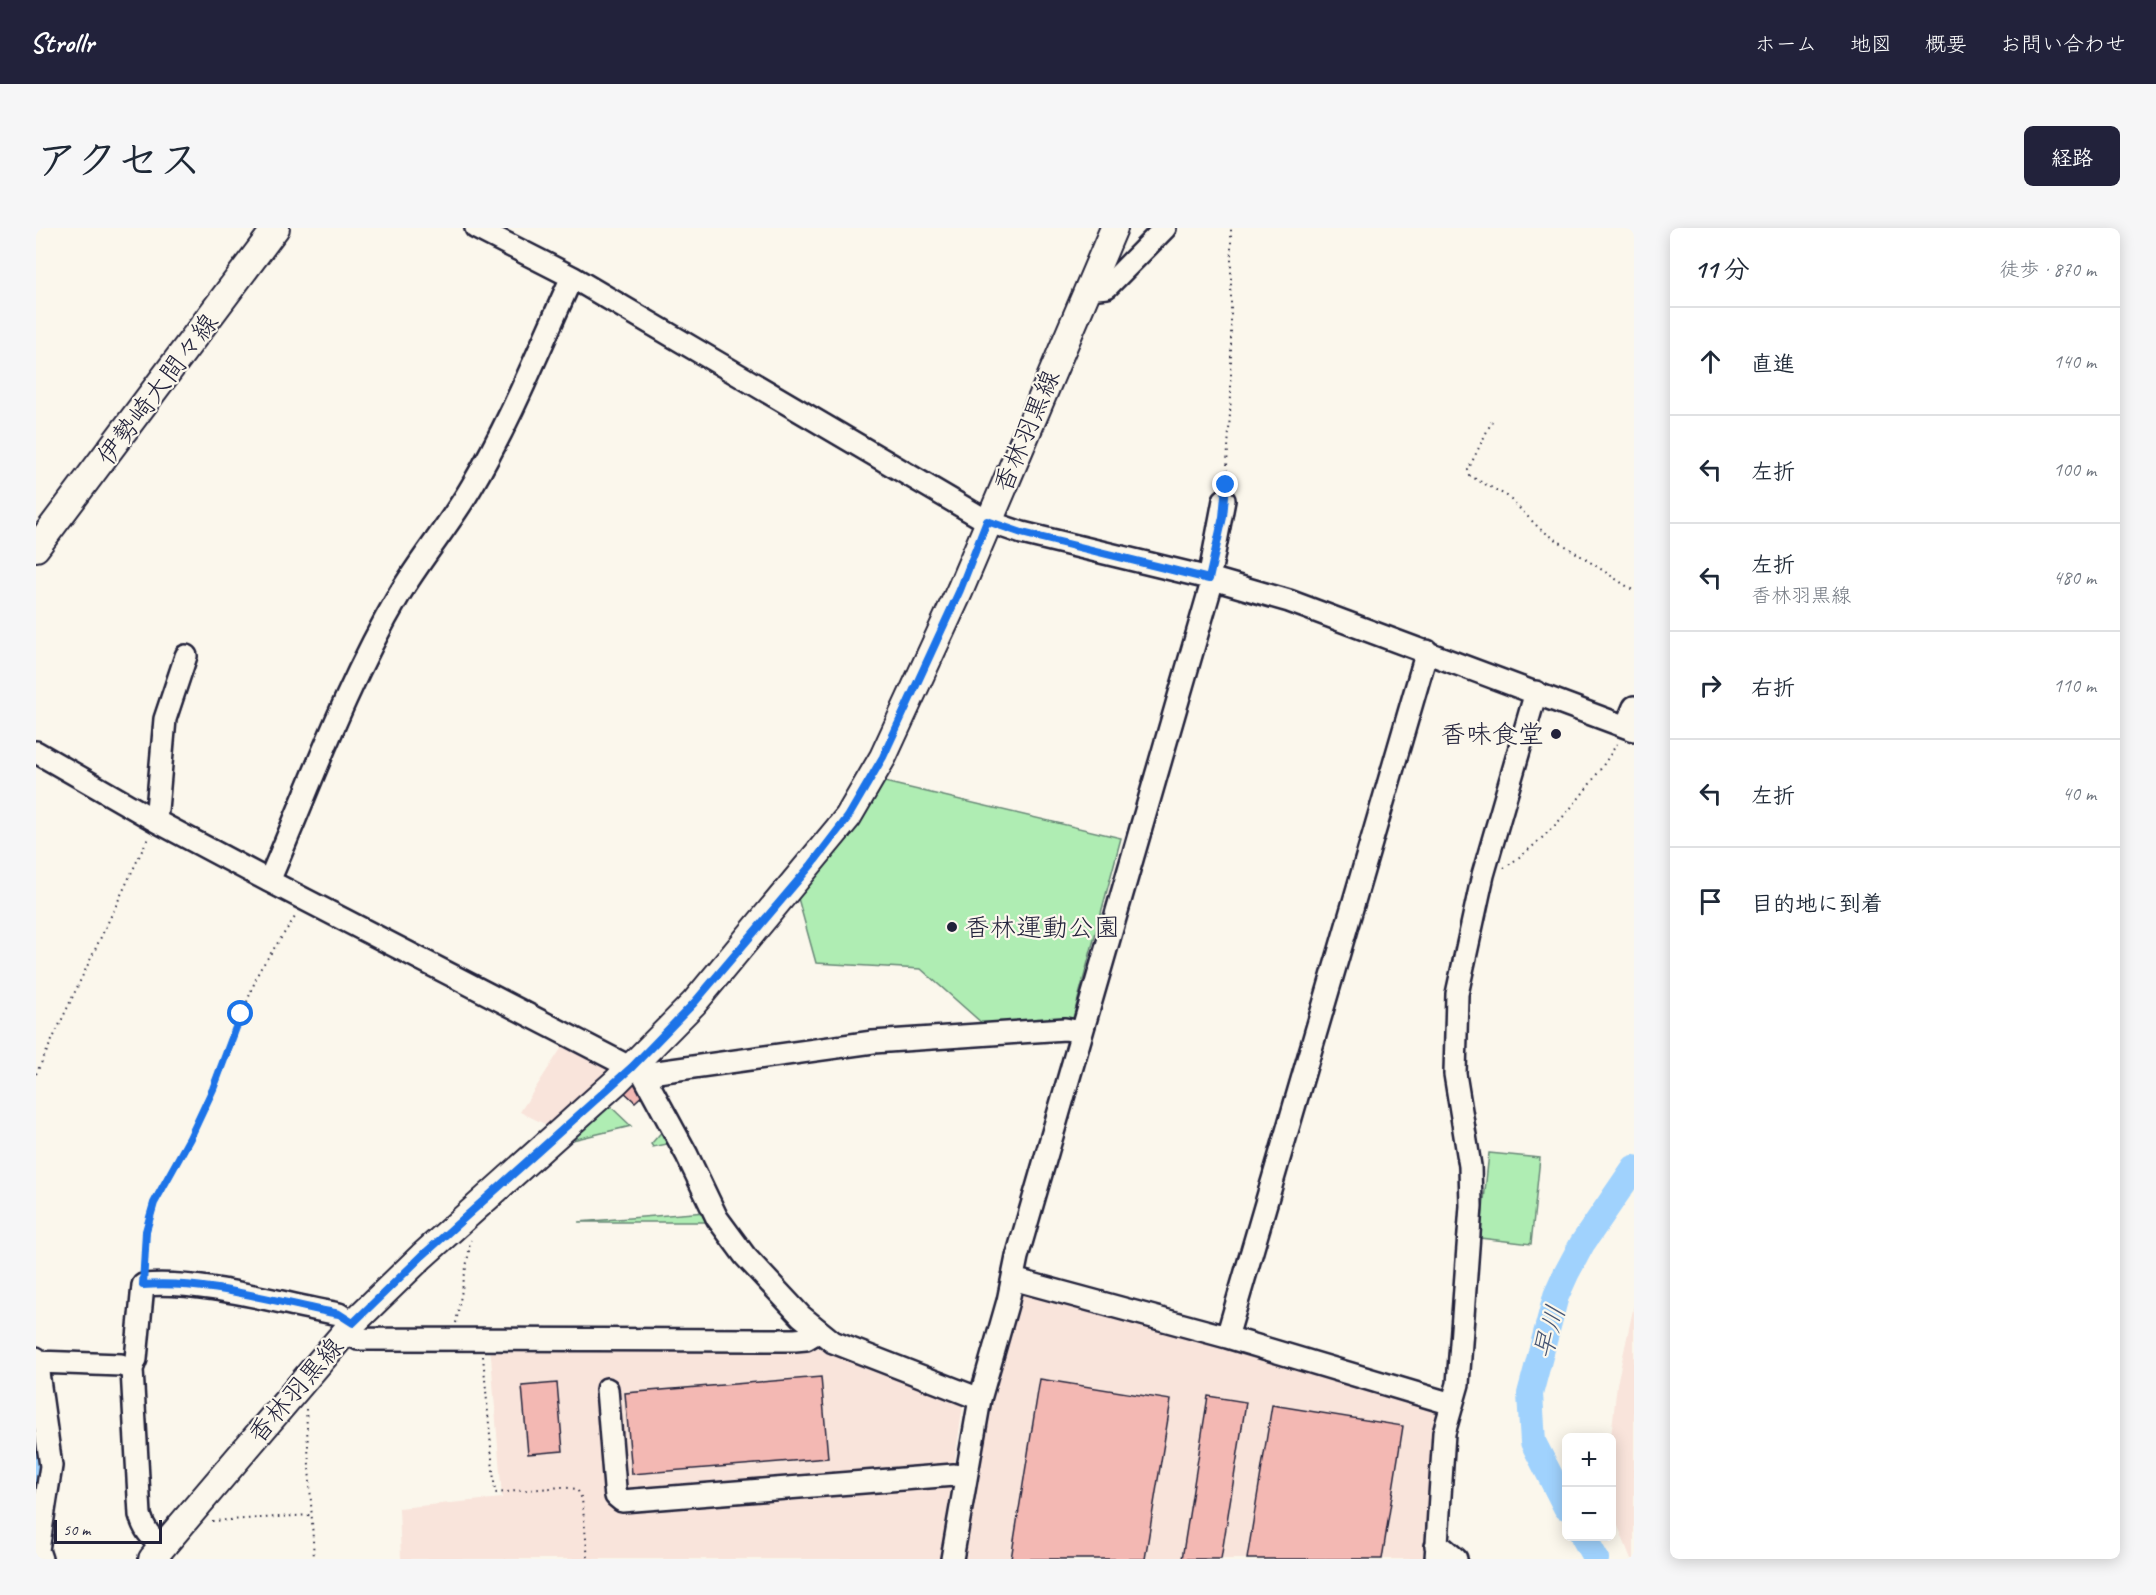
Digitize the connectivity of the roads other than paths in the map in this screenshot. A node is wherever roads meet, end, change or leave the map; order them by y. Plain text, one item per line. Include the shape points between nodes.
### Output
1 (276, 228) edge
2 (476, 228) edge
3 (1114, 228) edge
4 (1165, 228) edge
5 (572, 277) junction
6 (1088, 289) junction
7 (1224, 500) road end
8 (987, 521) junction
9 (36, 548) edge
10 (1211, 579) junction
11 (1427, 651) junction
12 (186, 656) dead end
13 (1536, 692) junction
14 (1631, 721) edge
15 (36, 752) edge
16 (156, 821) junction
17 (269, 881) junction
18 (1082, 1032) junction
19 (638, 1070) junction
20 (1013, 1279) junction
21 (350, 1327) junction
22 (818, 1332) junction
23 (1227, 1337) junction
24 (36, 1360) edge
25 (132, 1368) junction
26 (607, 1389) dead end
27 (980, 1399) junction
28 (1452, 1404) junction
29 (965, 1477) junction
30 (157, 1553) edge
31 (1436, 1553) edge
32 (39, 1555) edge
33 (952, 1559) edge
34 (1456, 1559) edge

1 - 9 main road, 伊勢崎大間々線
2 - 5 street
3 - 6 main road, 香林羽黒線
4 - 6 street via 1107,287
5 - 8 street
5 - 17 street via 488,458 382,627
6 - 8 main road, 香林羽黒線
7 - 10 street
8 - 10 street
8 - 19 main road, 香林羽黒線 via 960,590 883,757 848,817
10 - 11 street via 1289,601
10 - 18 street
11 - 13 street
11 - 23 street
12 - 16 street via 165,719
13 - 14 street
13 - 28 street via 1483,875 1457,994 1455,1074 1470,1166 1471,1206 1459,1376
15 - 16 street
16 - 17 street
17 - 19 street
18 - 19 street via 1065,1029 915,1038
18 - 20 street
19 - 21 main road, 香林羽黒線 via 467,1215
19 - 22 street via 729,1236
20 - 23 street
20 - 27 street
21 - 22 street via 358,1339 795,1340
21 - 25 street via 339,1314 224,1291 143,1285
21 - 30 main road, 香林羽黒線
22 - 27 street via 833,1342
23 - 28 street
24 - 25 street
24 - 32 street via 51,1466
25 - 30 street via 140,1515
26 - 29 street via 616,1496 622,1501
27 - 29 street
28 - 31 street via 1444,1433
29 - 33 street
31 - 34 street via 1443,1548

